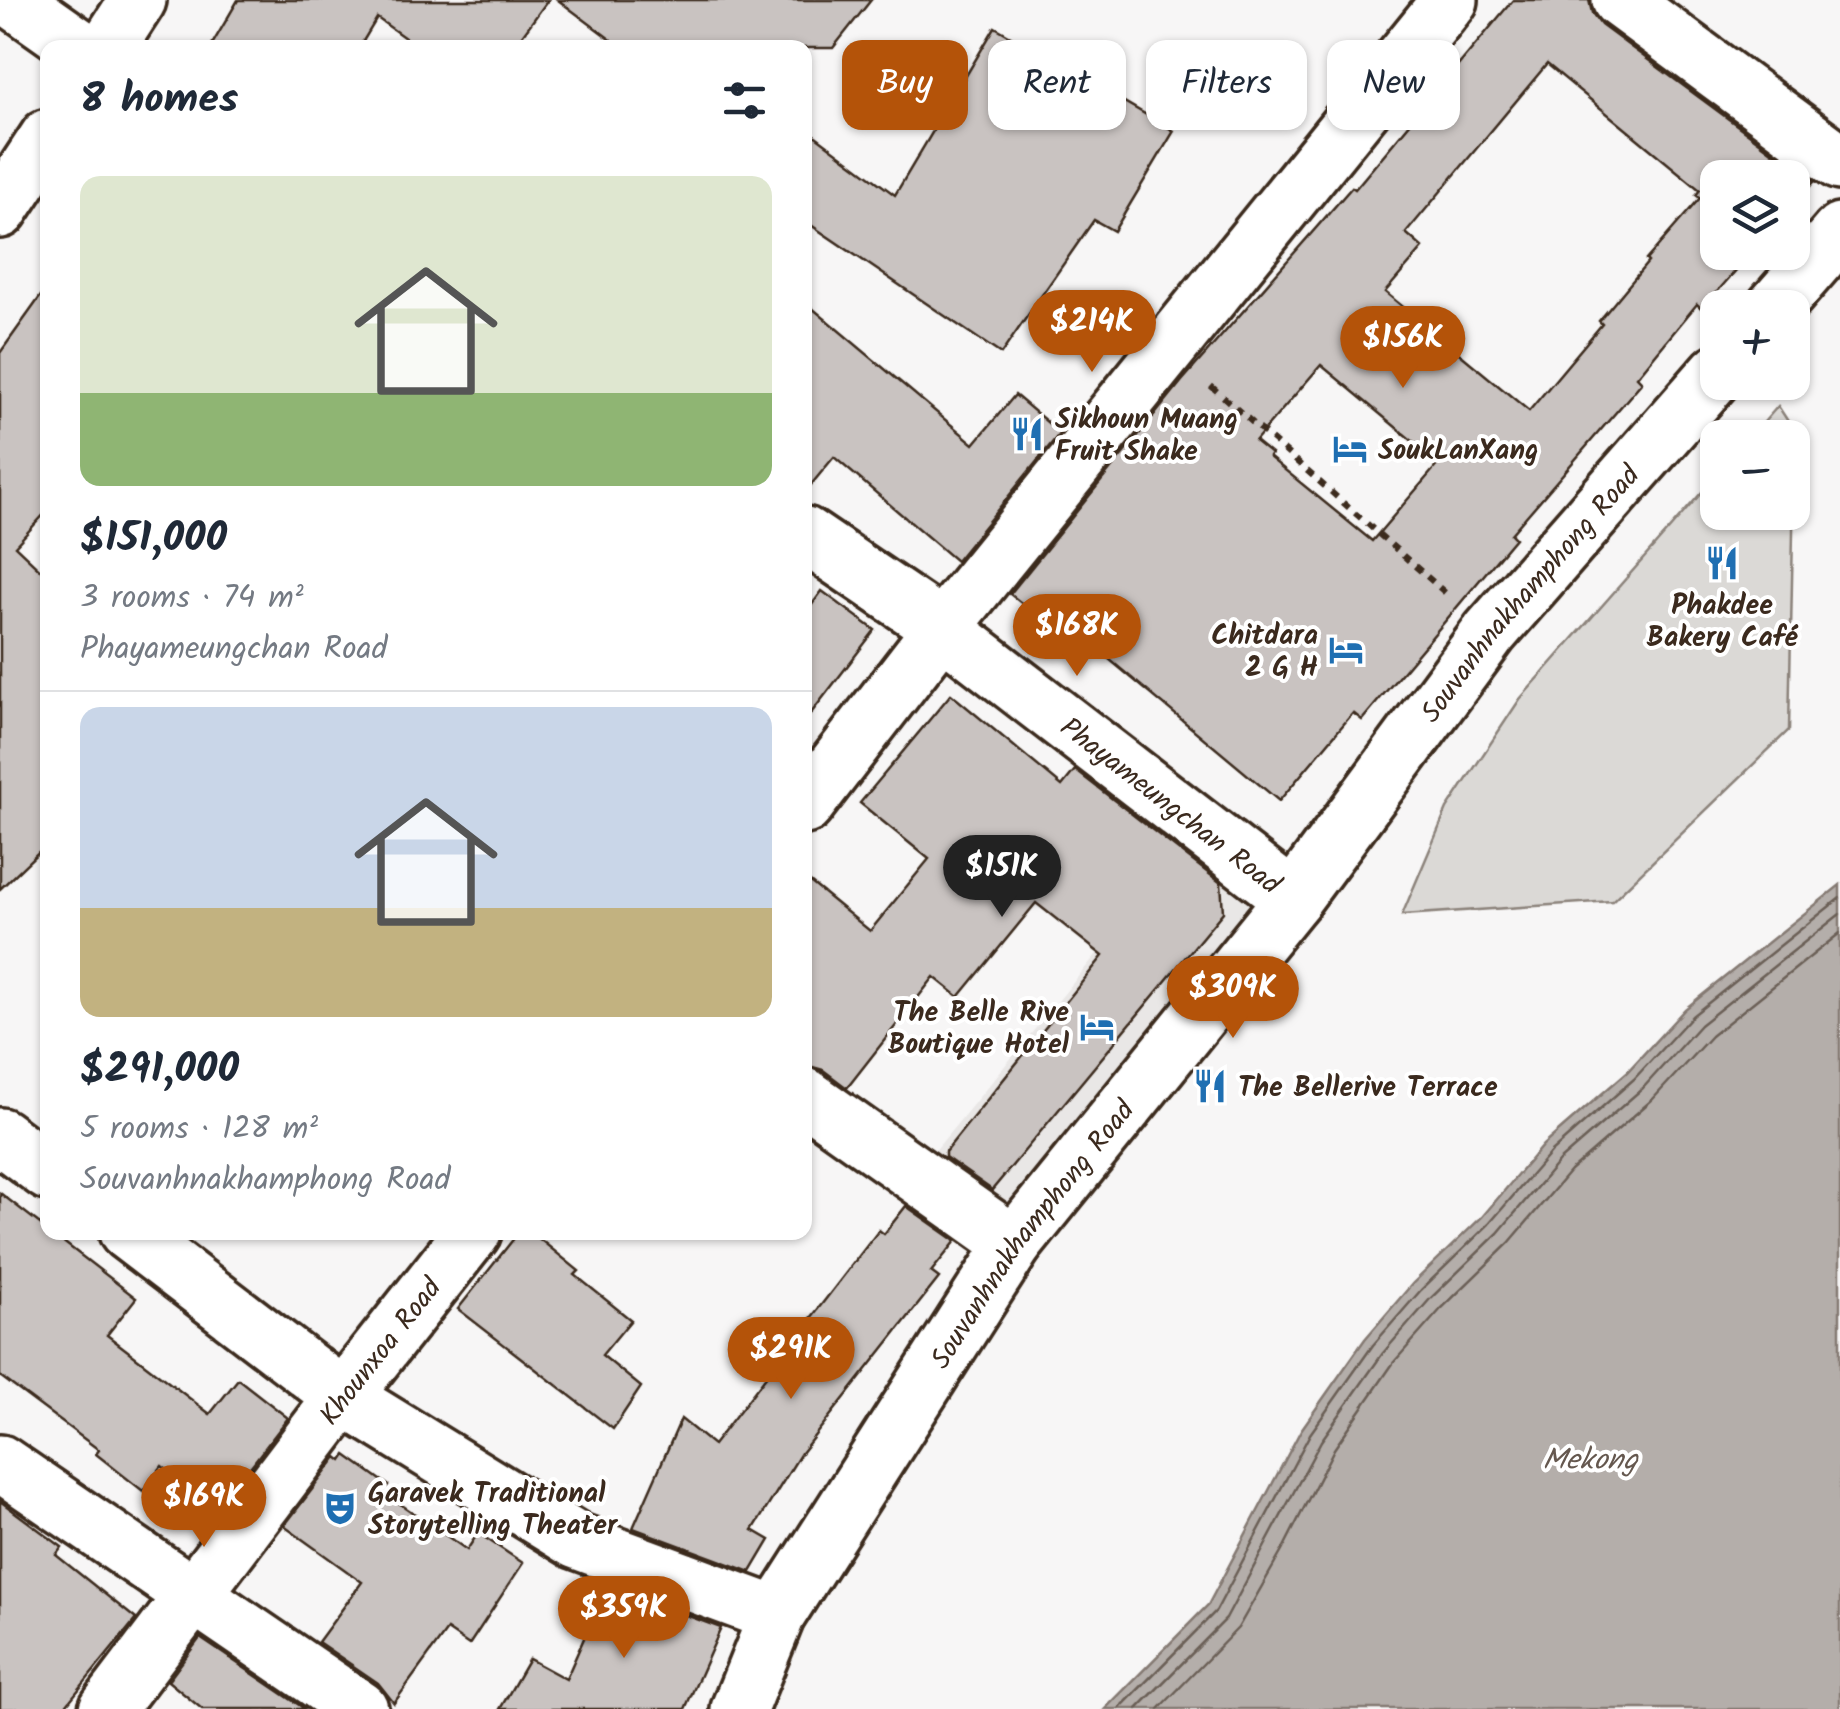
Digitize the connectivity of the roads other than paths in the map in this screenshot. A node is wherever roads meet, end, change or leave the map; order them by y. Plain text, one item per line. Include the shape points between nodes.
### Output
1 (13, 0) edge
2 (138, 0) edge
3 (1450, 0) edge
4 (1620, 0) edge
5 (70, 40) edge
6 (112, 40) edge
7 (40, 149) edge
8 (1840, 162) edge
9 (0, 210) edge
10 (1840, 232) edge
11 (1790, 290) edge
12 (1700, 393) edge
13 (812, 541) edge
14 (942, 628) junction
15 (812, 797) edge
16 (1292, 900) junction
17 (812, 1101) edge
18 (0, 1136) edge
19 (40, 1166) edge
20 (137, 1240) edge
21 (467, 1240) edge
22 (1014, 1244) junction
23 (343, 1397) junction
24 (0, 1462) edge
25 (196, 1595) junction
26 (777, 1615) junction
27 (107, 1709) edge
28 (360, 1709) edge
29 (739, 1709) edge

1 - 5 street
2 - 6 street
3 - 14 street
4 - 8 street
7 - 9 street
10 - 11 street
12 - 16 street, Souvanhnakhamphong Road via 1490,632
13 - 14 street, Phayameungchan Road
14 - 15 street
14 - 16 street, Phayameungchan Road
16 - 22 street, Souvanhnakhamphong Road
17 - 22 street
18 - 19 street
20 - 23 street
21 - 23 street, Khounxoa Road
22 - 26 street, Souvanhnakhamphong Road
23 - 25 street, Khounxoa Road
23 - 26 street via 577,1542
24 - 25 street
25 - 27 street, Khounxoa Road
25 - 28 street
26 - 29 street, Souvanhnakhamphong Road

